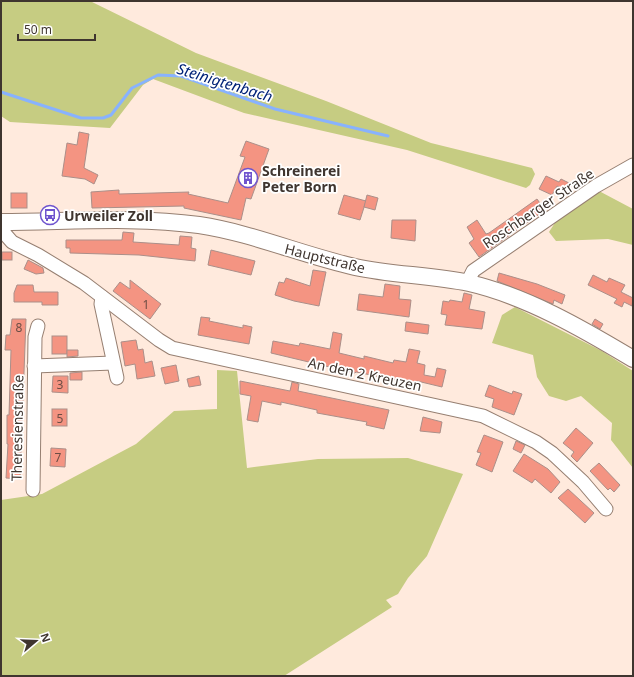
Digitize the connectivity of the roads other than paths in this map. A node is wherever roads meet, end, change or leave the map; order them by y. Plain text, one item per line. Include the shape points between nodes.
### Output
1 (633, 165) edge
2 (1, 222) edge
3 (467, 283) junction
4 (102, 297) junction
5 (38, 326) dead end
6 (633, 359) edge
7 (113, 363) junction
8 (34, 366) junction
9 (117, 378) dead end
10 (32, 490) dead end
11 (606, 509) dead end

1 - 3 street, Roschberger Straße via 596,186 473,271
2 - 3 main road, Hauptstraße via 163,221 237,234 328,261 362,268
2 - 4 street via 5,234 12,242 70,273
3 - 6 main road, Hauptstraße via 503,293 567,322
4 - 7 street via 101,304
4 - 11 street, An den 2 Kreuzen via 172,348 483,416 536,442 552,453 583,482
5 - 8 street, Theresienstraße
7 - 8 street, Theresienstraße
7 - 9 street
8 - 10 street, Theresienstraße

